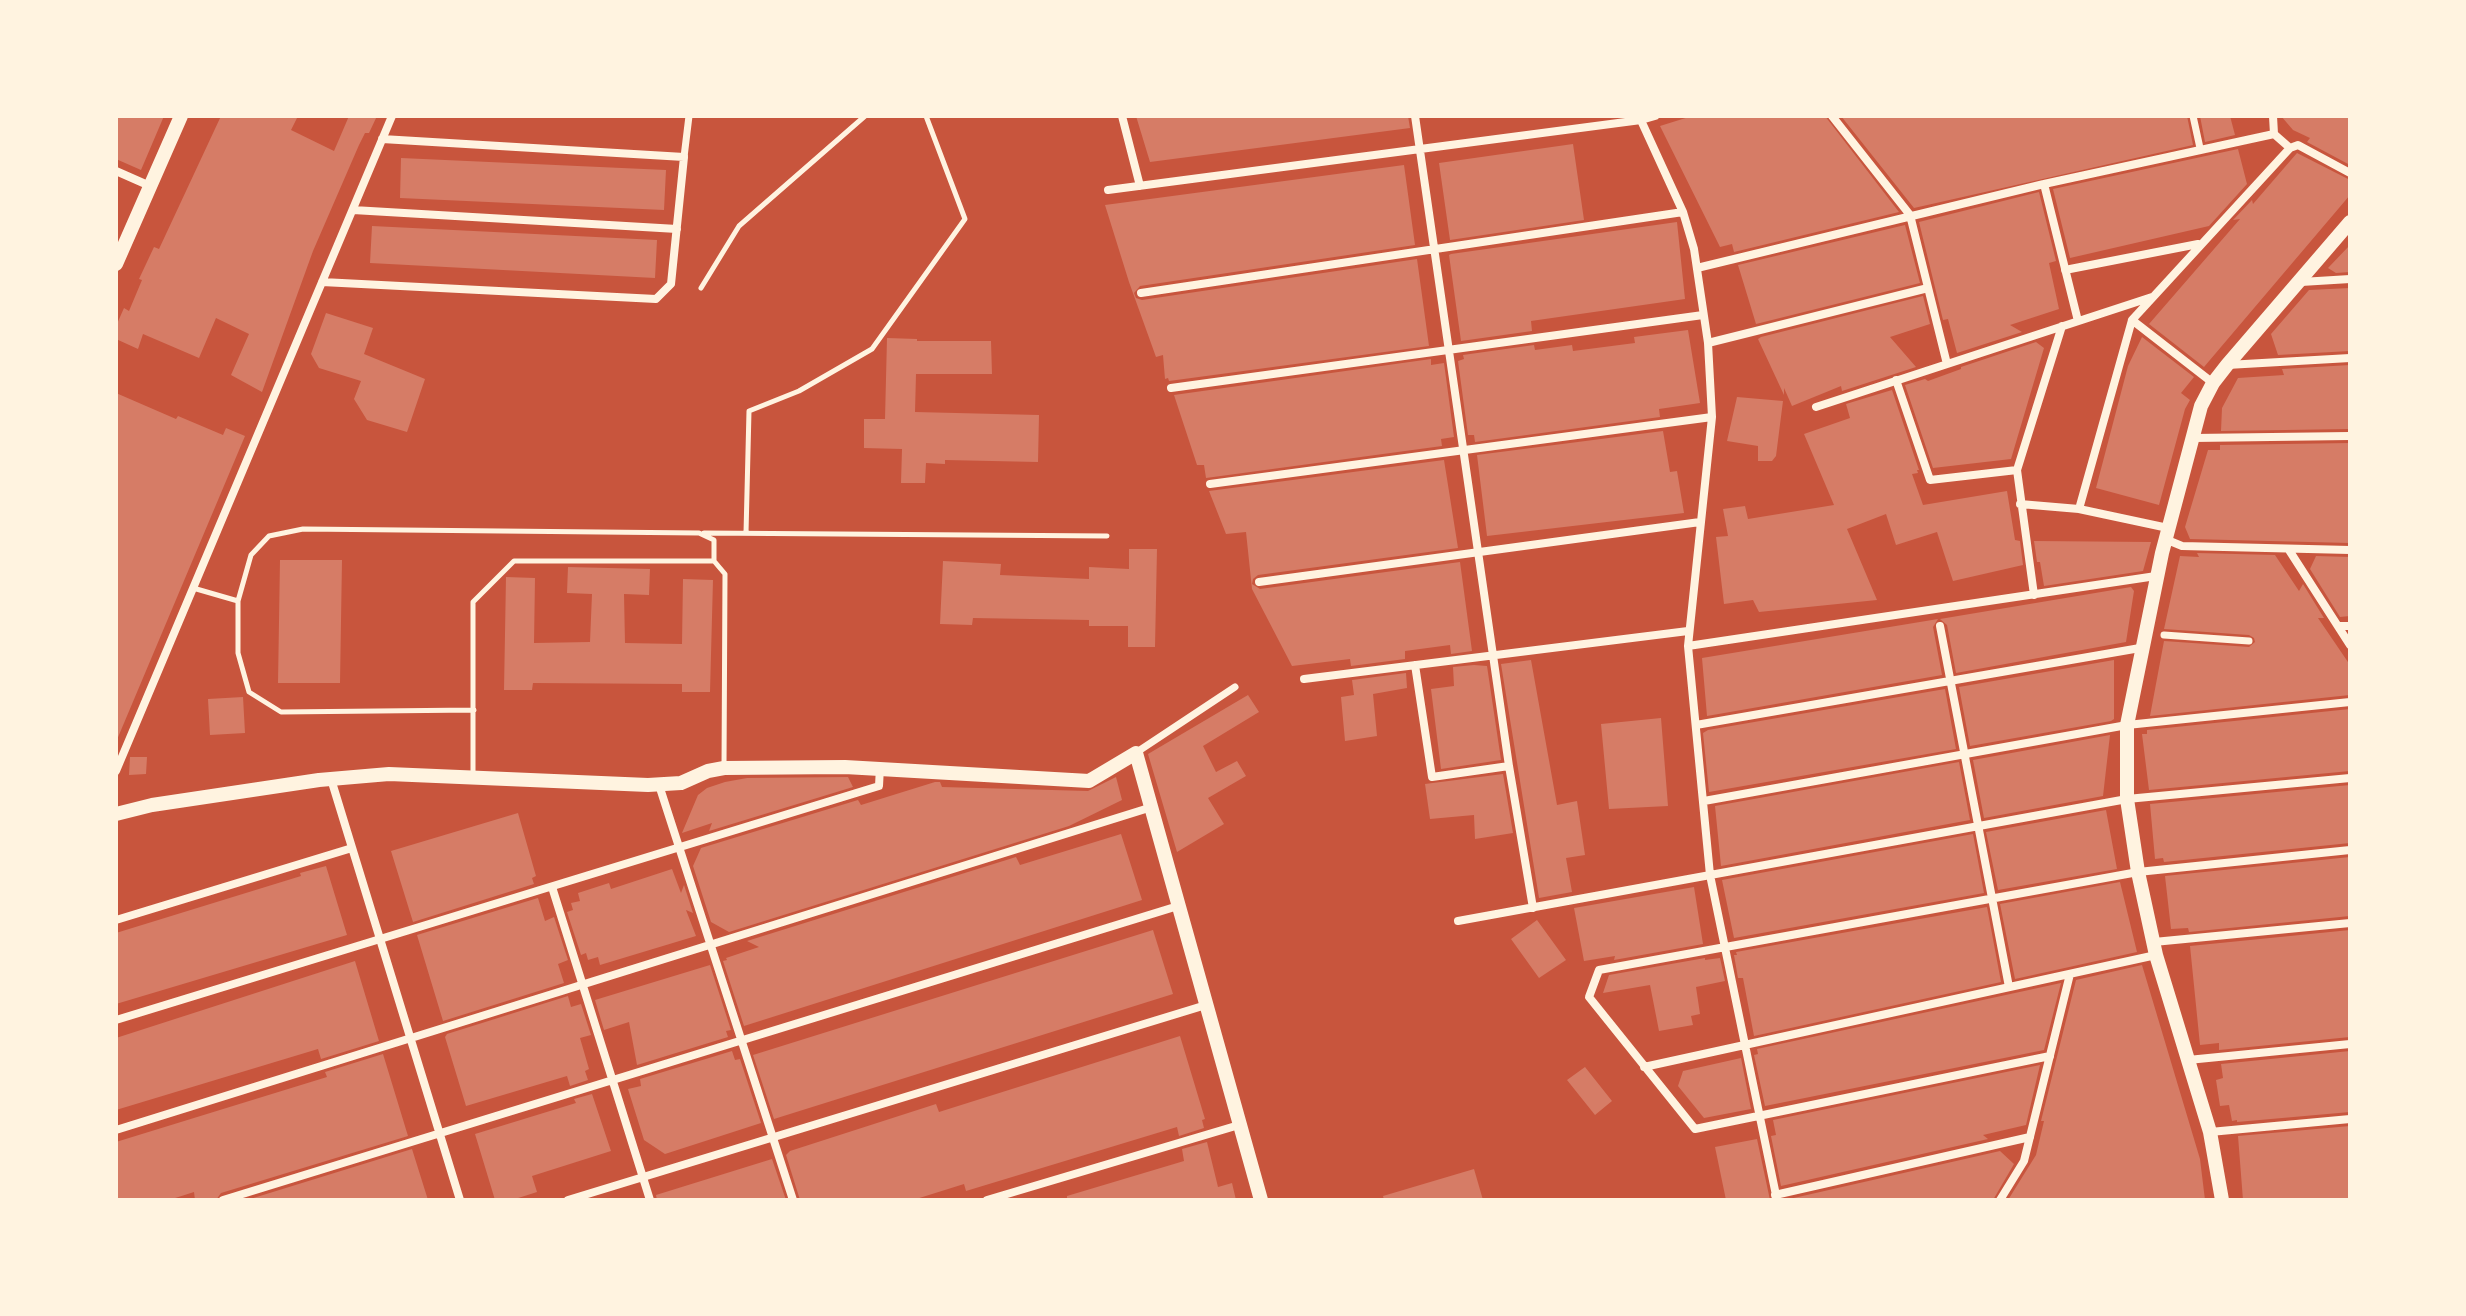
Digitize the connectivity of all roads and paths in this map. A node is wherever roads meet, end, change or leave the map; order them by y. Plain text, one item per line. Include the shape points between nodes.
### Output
1 (181, 116) edge
2 (392, 116) edge
3 (689, 116) edge
4 (865, 116) edge
5 (926, 116) edge
6 (1122, 116) edge
7 (1415, 116) edge
8 (1655, 116) edge
9 (1832, 116) edge
10 (2193, 116) edge
11 (2273, 116) edge
12 (1640, 118) edge
13 (2274, 134) junction
14 (382, 139) junction
15 (2200, 148) junction
16 (2290, 148) junction
17 (1420, 149) junction
18 (684, 157) junction
19 (116, 171) edge
20 (2350, 173) edge
21 (2044, 184) junction
22 (150, 186) junction
23 (1140, 186) junction
24 (1108, 190) dead end
25 (353, 210) junction
26 (1683, 212) junction
27 (1910, 215) junction
28 (2350, 222) edge
29 (677, 229) junction
30 (2199, 244) junction
31 (1434, 249) junction
32 (116, 264) edge
33 (1697, 268) junction
34 (2065, 270) junction
35 (2350, 279) edge
36 (322, 282) junction
37 (2296, 282) junction
38 (701, 288) dead end
39 (1928, 288) junction
40 (1141, 293) dead end
41 (2153, 296) junction
42 (1703, 315) junction
43 (2132, 320) junction
44 (2078, 321) junction
45 (2062, 326) junction
46 (1708, 343) junction
47 (1449, 350) junction
48 (2350, 358) edge
49 (1947, 364) junction
50 (2227, 365) junction
51 (1896, 380) junction
52 (2213, 383) junction
53 (1171, 388) dead end
54 (1816, 407) dead end
55 (1712, 417) junction
56 (2350, 436) edge
57 (2193, 438) junction
58 (1463, 450) junction
59 (2017, 470) junction
60 (1210, 484) dead end
61 (2020, 504) junction
62 (2079, 509) junction
63 (1700, 522) junction
64 (699, 533) junction
65 (746, 533) junction
66 (2167, 533) junction
67 (1107, 536) dead end
68 (2289, 550) junction
69 (2350, 550) edge
70 (1478, 552) junction
71 (714, 561) junction
72 (2156, 576) junction
73 (1259, 582) dead end
74 (193, 588) junction
75 (2034, 595) junction
76 (238, 601) junction
77 (1940, 626) dead end
78 (2338, 626) junction
79 (2350, 626) edge
80 (1688, 631) junction
81 (2164, 635) dead end
82 (2249, 641) dead end
83 (2350, 645) edge
84 (1688, 646) junction
85 (2140, 648) junction
86 (1493, 655) junction
87 (1415, 665) junction
88 (1304, 679) dead end
89 (1951, 681) junction
90 (1235, 687) dead end
91 (2350, 702) edge
92 (474, 710) junction
93 (1696, 725) junction
94 (2127, 725) junction
95 (1136, 753) junction
96 (1965, 754) junction
97 (1509, 766) junction
98 (880, 767) junction
99 (724, 768) junction
100 (116, 771) edge
101 (473, 778) junction
102 (2350, 778) edge
103 (331, 779) junction
104 (659, 785) junction
105 (2127, 799) junction
106 (1704, 801) junction
107 (1152, 807) junction
108 (116, 814) edge
109 (1978, 825) junction
110 (352, 848) junction
111 (679, 848) junction
112 (2350, 850) edge
113 (2138, 872) junction
114 (1710, 875) junction
115 (552, 887) junction
116 (1992, 898) junction
117 (1178, 906) junction
118 (1533, 908) junction
119 (116, 920) edge
120 (1458, 921) dead end
121 (2350, 923) edge
122 (380, 940) junction
123 (710, 945) junction
124 (1725, 947) junction
125 (2155, 948) junction
126 (2070, 974) junction
127 (583, 984) junction
128 (2009, 987) junction
129 (1206, 1005) junction
130 (116, 1020) edge
131 (410, 1038) junction
132 (741, 1040) junction
133 (2350, 1044) edge
134 (1744, 1045) junction
135 (2050, 1056) junction
136 (2188, 1060) junction
137 (1644, 1067) junction
138 (613, 1080) junction
139 (1760, 1117) junction
140 (2350, 1119) edge
141 (1239, 1125) junction
142 (116, 1130) edge
143 (2210, 1132) junction
144 (439, 1133) junction
145 (773, 1137) junction
146 (2030, 1137) junction
147 (643, 1177) junction
148 (1776, 1197) edge
149 (223, 1200) edge
150 (460, 1200) edge
151 (568, 1200) edge
152 (650, 1200) edge
153 (793, 1200) edge
154 (987, 1200) edge
155 (1261, 1200) edge
156 (2000, 1200) edge
157 (2222, 1200) edge

1 - 22 street
2 - 14 street
3 - 18 street
4 - 38 lane via 739,226
5 - 65 lane via 965,219 872,349 799,391 749,411
6 - 23 street
7 - 17 street
8 - 12 street
9 - 27 street
10 - 15 street
11 - 13 street
12 - 17 street
12 - 26 street
13 - 15 street
13 - 16 street
14 - 18 street
14 - 25 street
15 - 21 street
16 - 20 street via 2298,145
16 - 30 street
17 - 23 street
17 - 31 street
18 - 29 street
19 - 22 street
21 - 27 street
21 - 34 street
22 - 32 street
23 - 24 street
25 - 29 street
25 - 36 street
26 - 31 street
26 - 33 street
27 - 33 street
27 - 39 street
28 - 37 street
29 - 36 street via 671,284 656,299
30 - 34 street
30 - 41 street
31 - 40 street
31 - 47 street
33 - 42 street
34 - 44 street
35 - 37 street
36 - 74 street
37 - 50 street
39 - 46 street
39 - 49 street
41 - 43 street
41 - 44 street
42 - 46 street
42 - 47 street
43 - 52 street
43 - 62 street
44 - 45 street
45 - 49 street
45 - 59 street
46 - 55 street
47 - 53 street
47 - 58 street
48 - 50 street
49 - 51 street
50 - 52 street
51 - 54 street
51 - 59 street via 1930,480
52 - 57 street
55 - 58 street
55 - 63 street
56 - 57 street
57 - 66 street
58 - 60 street
58 - 70 street
59 - 61 street
61 - 62 street
61 - 75 street
62 - 66 street
63 - 70 street
63 - 80 street
64 - 65 lane
64 - 71 lane via 714,540
64 - 76 lane via 303,529 269,536 251,555
65 - 67 lane
66 - 68 street via 2182,546
66 - 72 street
68 - 69 street
68 - 78 street
70 - 73 street
70 - 86 street
71 - 92 lane via 514,561 473,602
71 - 99 lane via 725,574
72 - 75 street
72 - 85 street
74 - 76 lane
74 - 100 street
75 - 84 street
76 - 92 lane via 238,653 249,692 281,712
77 - 89 street
78 - 79 street
78 - 83 street
80 - 84 street
80 - 86 street
81 - 82 street
84 - 93 street
85 - 89 street
85 - 94 street
86 - 87 street
86 - 97 street
87 - 88 street
87 - 97 street via 1432,777
89 - 93 street
89 - 96 street
90 - 95 street
91 - 94 street
92 - 101 lane
93 - 106 street
94 - 96 street
94 - 105 street
95 - 98 street via 1089,781
95 - 107 street
96 - 106 street
96 - 109 street
97 - 118 street
98 - 99 street
98 - 111 street via 879,786
99 - 104 street
101 - 103 street via 389,774
101 - 104 street
102 - 105 street
103 - 108 street
103 - 110 street
104 - 111 street
105 - 109 street
105 - 113 street
106 - 114 street
107 - 117 street
107 - 123 street
109 - 114 street
109 - 116 street
110 - 119 street
110 - 122 street
111 - 115 street
111 - 123 street
112 - 113 street
113 - 116 street
113 - 125 street
114 - 118 street
114 - 124 street
115 - 122 street
115 - 127 street
116 - 124 street
116 - 128 street
117 - 129 street
117 - 132 street
118 - 120 street
121 - 125 street
122 - 130 street
122 - 131 street
123 - 127 street
123 - 132 street
124 - 134 street
124 - 137 street via 1599,970 1589,997
125 - 126 street
125 - 136 street
126 - 128 street
126 - 135 street
127 - 131 street
127 - 138 street
128 - 134 street
129 - 141 street
129 - 145 street
131 - 142 street
131 - 144 street
132 - 138 street
132 - 145 street
133 - 136 street
134 - 137 street
134 - 139 street
135 - 139 street
135 - 146 street
136 - 143 street
137 - 139 street via 1695,1129
138 - 144 street
138 - 147 street
139 - 148 street
140 - 143 street
141 - 154 street
141 - 155 street
143 - 157 street
144 - 149 street
144 - 150 street
145 - 147 street
145 - 153 street
146 - 148 street
146 - 156 street via 2024,1161
147 - 151 street
147 - 152 street

